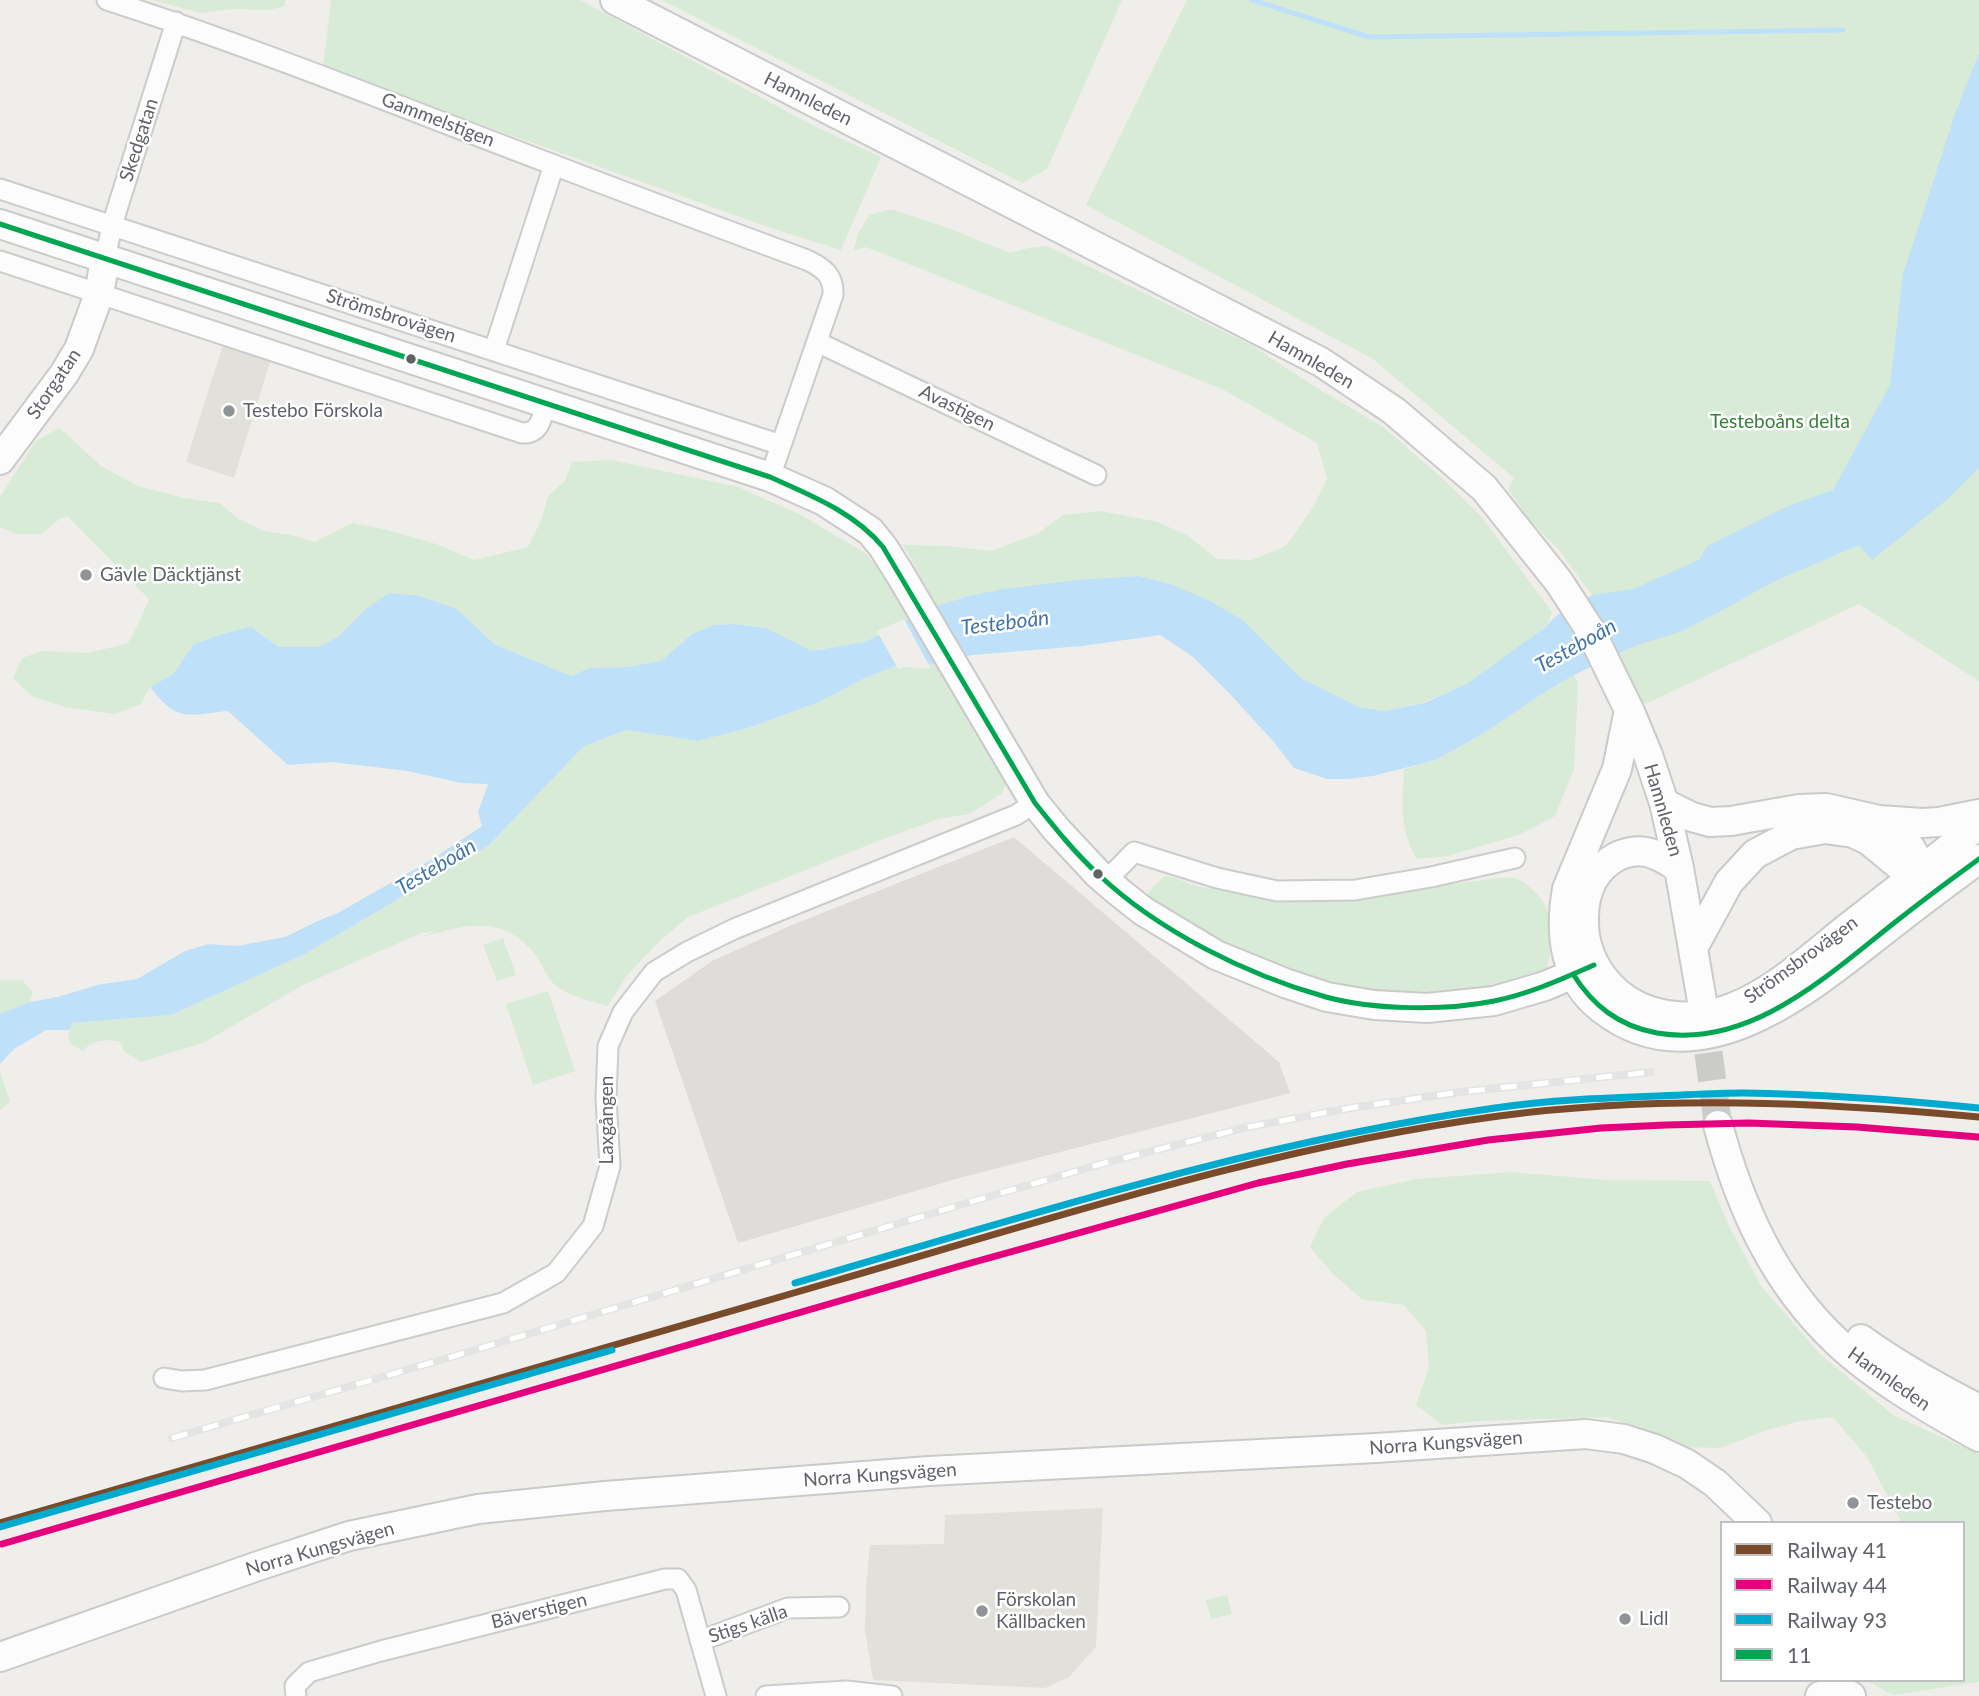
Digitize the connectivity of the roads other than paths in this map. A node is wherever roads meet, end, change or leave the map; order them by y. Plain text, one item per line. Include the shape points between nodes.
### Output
1 (107, 0) edge
2 (615, 0) edge
3 (176, 22) junction
4 (554, 165) junction
5 (0, 189) edge
6 (0, 224) edge
7 (112, 225) junction
8 (105, 260) junction
9 (0, 261) edge
10 (99, 294) junction
11 (817, 342) junction
12 (494, 350) junction
13 (546, 403) junction
14 (781, 445) junction
15 (0, 460) edge
16 (1096, 475) dead end
17 (770, 477) junction
18 (1629, 710) junction
19 (1035, 803) junction
20 (1664, 803) junction
21 (1979, 814) edge
22 (1879, 820) junction
23 (1979, 824) edge
24 (1515, 858) dead end
25 (1979, 859) edge
26 (1679, 868) junction
27 (1106, 881) junction
28 (1924, 884) junction
29 (1693, 948) junction
30 (1583, 969) junction
31 (1702, 1002) tunnel mouth
32 (1718, 1125) tunnel mouth
33 (1742, 1203) junction
34 (164, 1378) dead end
35 (1979, 1409) edge
36 (1979, 1437) edge
37 (1755, 1521) edge
38 (839, 1607) dead end
39 (700, 1641) junction
40 (0, 1657) edge
41 (296, 1696) edge
42 (716, 1696) edge
43 (766, 1696) edge
44 (892, 1696) edge
45 (1821, 1696) edge
46 (1852, 1696) edge

1 - 3 street, Gammelstigen
2 - 18 main road, Hamnleden via 1321,362 1394,411 1483,488 1559,582 1590,630
3 - 4 street, Gammelstigen
3 - 7 street, Skedgatan
4 - 11 street, Gammelstigen via 820,267 830,276 833,295
4 - 12 street
5 - 7 street, Strömsbrovägen
6 - 8 main road, Strömsbrovägen
7 - 8 street, Skedgatan
7 - 12 street, Strömsbrovägen
8 - 10 main road, Storgatan
8 - 13 main road, Strömsbrovägen
9 - 10 street
10 - 13 street via 522,433 537,428
10 - 15 main road, Storgatan via 72,361
11 - 14 street
11 - 16 street, Avastigen
12 - 14 street, Strömsbrovägen
13 - 17 main road, Strömsbrovägen
14 - 17 street
17 - 19 main road, Strömsbrovägen via 863,525 883,547
18 - 20 main road, Hamnleden
18 - 30 main road via 1617,769 1567,889 1564,947
19 - 27 main road, Strömsbrovägen
19 - 34 street, Laxgången via 734,929 654,972 623,1012 608,1046 610,1166 593,1226 556,1273 503,1303 205,1380
20 - 22 main road via 1710,822 1826,808
20 - 26 main road, Hamnleden
21 - 22 main road via 1931,823
22 - 28 main road via 1910,848
23 - 28 main road, Strömsbrovägen
24 - 27 street via 1355,890 1277,891 1134,852
25 - 28 main road, Strömsbrovägen
26 - 29 main road, Hamnleden
26 - 30 main road via 1644,851 1614,858 1602,868 1592,879 1583,911 1587,943
27 - 30 main road, Strömsbrovägen via 1143,911 1216,955 1327,997 1427,1008 1494,1000 1545,986
28 - 29 main road via 1853,833 1825,829 1791,835 1755,854 1729,882
28 - 30 main road, Strömsbrovägen via 1818,982 1776,1009 1711,1034 1658,1035 1613,1018 1583,992
29 - 31 main road, Hamnleden
32 - 33 main road, Hamnleden
33 - 35 main road, Hamnleden via 1796,1277 1850,1331 1921,1379
33 - 36 main road, Hamnleden via 1786,1284 1837,1342 1869,1369
37 - 40 main road, Norra Kungsvägen via 1687,1464 1624,1438 1586,1434 929,1471 606,1496 478,1509 349,1536
38 - 39 street, Stigs källa via 788,1608
39 - 41 street, Bäverstigen via 686,1590 678,1579 665,1579 309,1672 295,1686
39 - 42 street, Bäverstigen
43 - 44 street via 846,1691
45 - 46 main road

